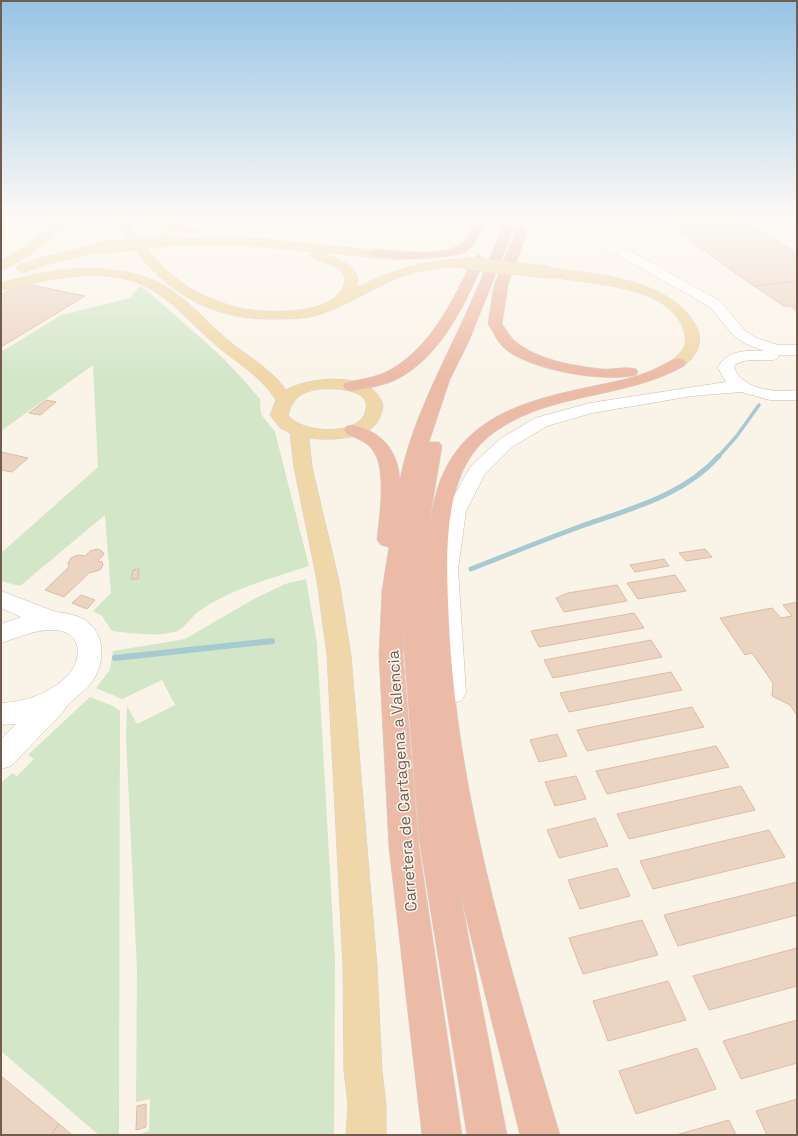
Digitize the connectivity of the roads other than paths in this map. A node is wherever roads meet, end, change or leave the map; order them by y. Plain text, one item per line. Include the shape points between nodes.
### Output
1 (19, 271) edge
2 (151, 271) edge
3 (162, 271) edge
4 (349, 271) edge
5 (407, 271) edge
6 (474, 271) edge
7 (490, 271) edge
8 (507, 271) edge
9 (539, 271) edge
10 (658, 271) edge
11 (1, 278) edge
12 (1, 287) edge
13 (341, 301) junction
14 (188, 311) junction
15 (739, 333) junction
16 (461, 341) junction
17 (790, 357) edge
18 (678, 363) junction
19 (351, 386) junction
20 (745, 387) junction
21 (789, 395) edge
22 (284, 400) junction
23 (797, 403) edge
24 (353, 430) junction
25 (299, 431) junction
26 (1, 599) edge
27 (52, 621) junction
28 (1, 634) edge
29 (391, 655) junction
30 (65, 692) junction
31 (1, 714) edge
32 (448, 754) junction
33 (1, 757) edge
34 (366, 1135) edge
35 (442, 1135) edge
36 (487, 1135) edge
37 (540, 1135) edge

1 - 11 main road, bridge
2 - 14 main road
3 - 13 main road via 179,287 212,306 236,313 295,315 313,312
4 - 13 main road via 353,280 350,291
5 - 13 main road
6 - 19 highway via 440,330 417,358 388,377
7 - 16 highway, Carretera de Cartagena a Valencia
8 - 18 highway via 495,324 510,344 527,356 553,365 603,374 653,370
9 - 18 main road, bridge via 616,282 639,289 679,309 689,321 693,345 689,354
10 - 15 street via 715,304
12 - 14 main road via 28,279 63,274 119,275 149,283
14 - 22 main road via 274,385
15 - 17 street
15 - 17 street via 741,342 752,349
16 - 29 highway, Carretera de Cartagena a Valencia via 442,380 410,478 393,591
16 - 36 highway, Carretera de Cartagena a Valencia via 435,434 419,515 415,584 416,650 434,839
17 - 20 street via 743,355 734,358 728,363 729,375
18 - 32 highway via 664,372 618,386 567,396 517,412 480,435 452,473 437,535 435,611 438,676
19 - 22 main road via 312,386 296,391
19 - 24 main road via 369,395 376,407 368,422
20 - 21 street via 768,394
20 - 32 street via 692,390 590,408 541,422 506,443 477,470 456,511 447,569 453,692
21 - 23 street
22 - 25 main road via 280,409 281,417 287,425
24 - 25 main road via 326,435
24 - 29 highway via 379,445 388,463 391,485 384,595
25 - 34 main road via 303,467 328,581 339,654 360,966 363,1071 367,1105
26 - 27 street
27 - 28 street via 23,625
27 - 30 street via 67,623 78,629 87,638 90,648 89,659 83,673
29 - 35 highway, Carretera de Cartagena a Valencia via 404,847
30 - 31 street via 51,702 32,710
30 - 33 street
32 - 37 highway via 470,866 503,1002

